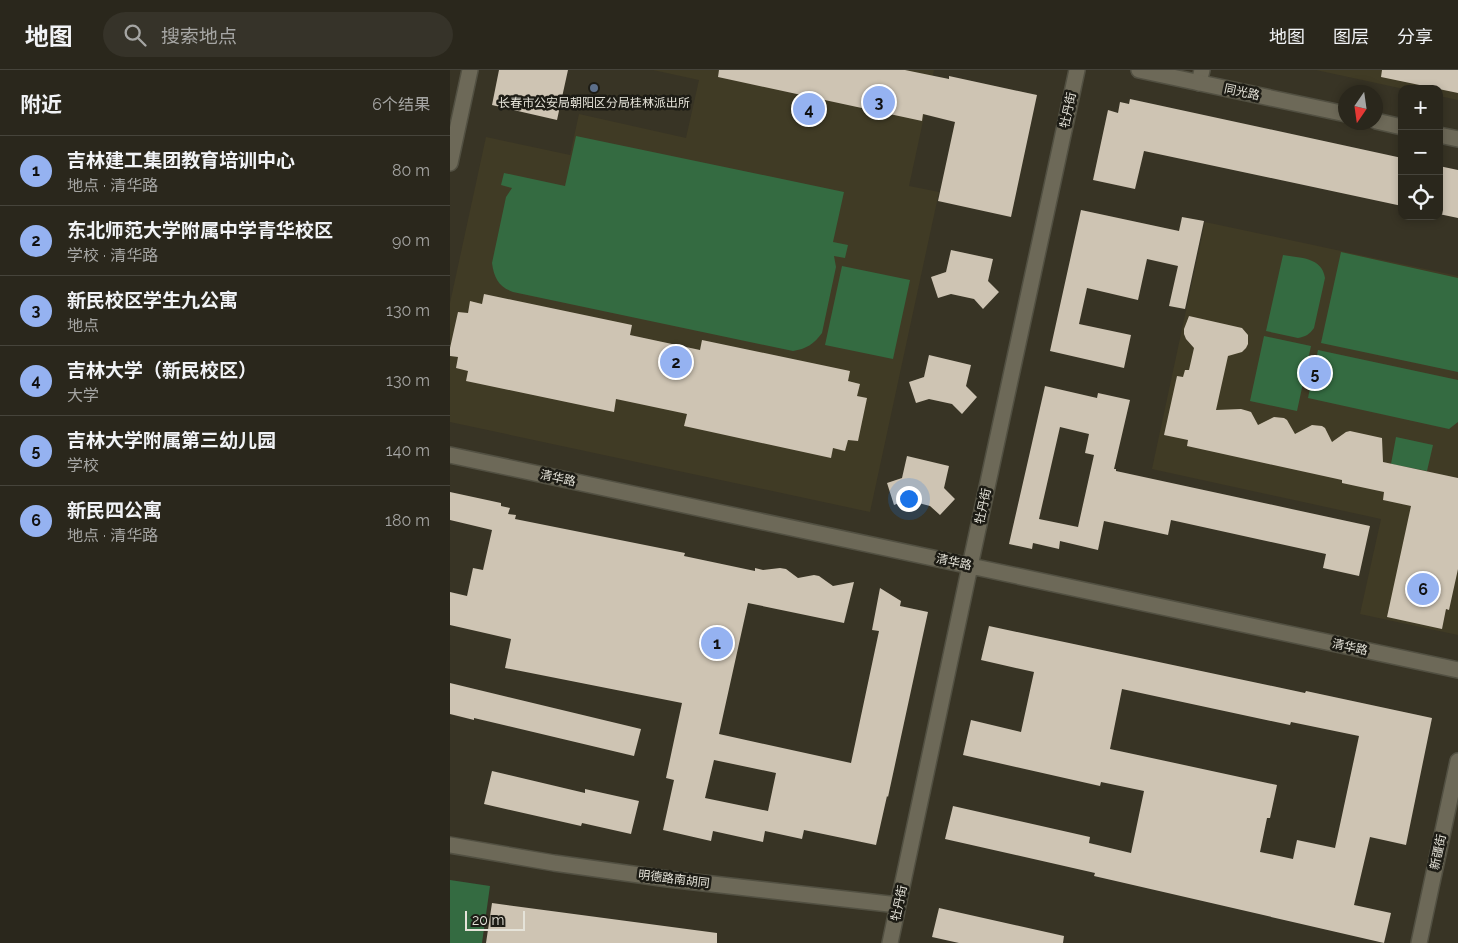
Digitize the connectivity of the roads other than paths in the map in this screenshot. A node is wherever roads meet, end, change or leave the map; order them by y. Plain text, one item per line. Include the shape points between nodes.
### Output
1 (470, 70) edge
2 (1077, 70) edge
3 (1139, 70) edge
4 (1201, 77) edge
5 (1338, 112) edge
6 (1383, 123) edge
7 (1398, 126) edge
8 (1443, 136) edge
9 (1458, 139) edge
10 (450, 163) edge
11 (450, 455) edge
12 (970, 566) junction
13 (1458, 670) edge
14 (1458, 761) edge
15 (450, 845) edge
16 (898, 905) junction
17 (890, 943) edge
18 (1419, 943) edge

1 - 10 street
2 - 12 street, 牡丹街
3 - 4 street, 同光路
4 - 5 street, 同光路
6 - 7 street
8 - 9 street
11 - 12 street, 清华路
12 - 13 street, 清华路
12 - 16 street, 牡丹街
14 - 18 street, 新疆街
15 - 16 street, 明德路南胡同 via 668,879
16 - 17 street, 牡丹街

